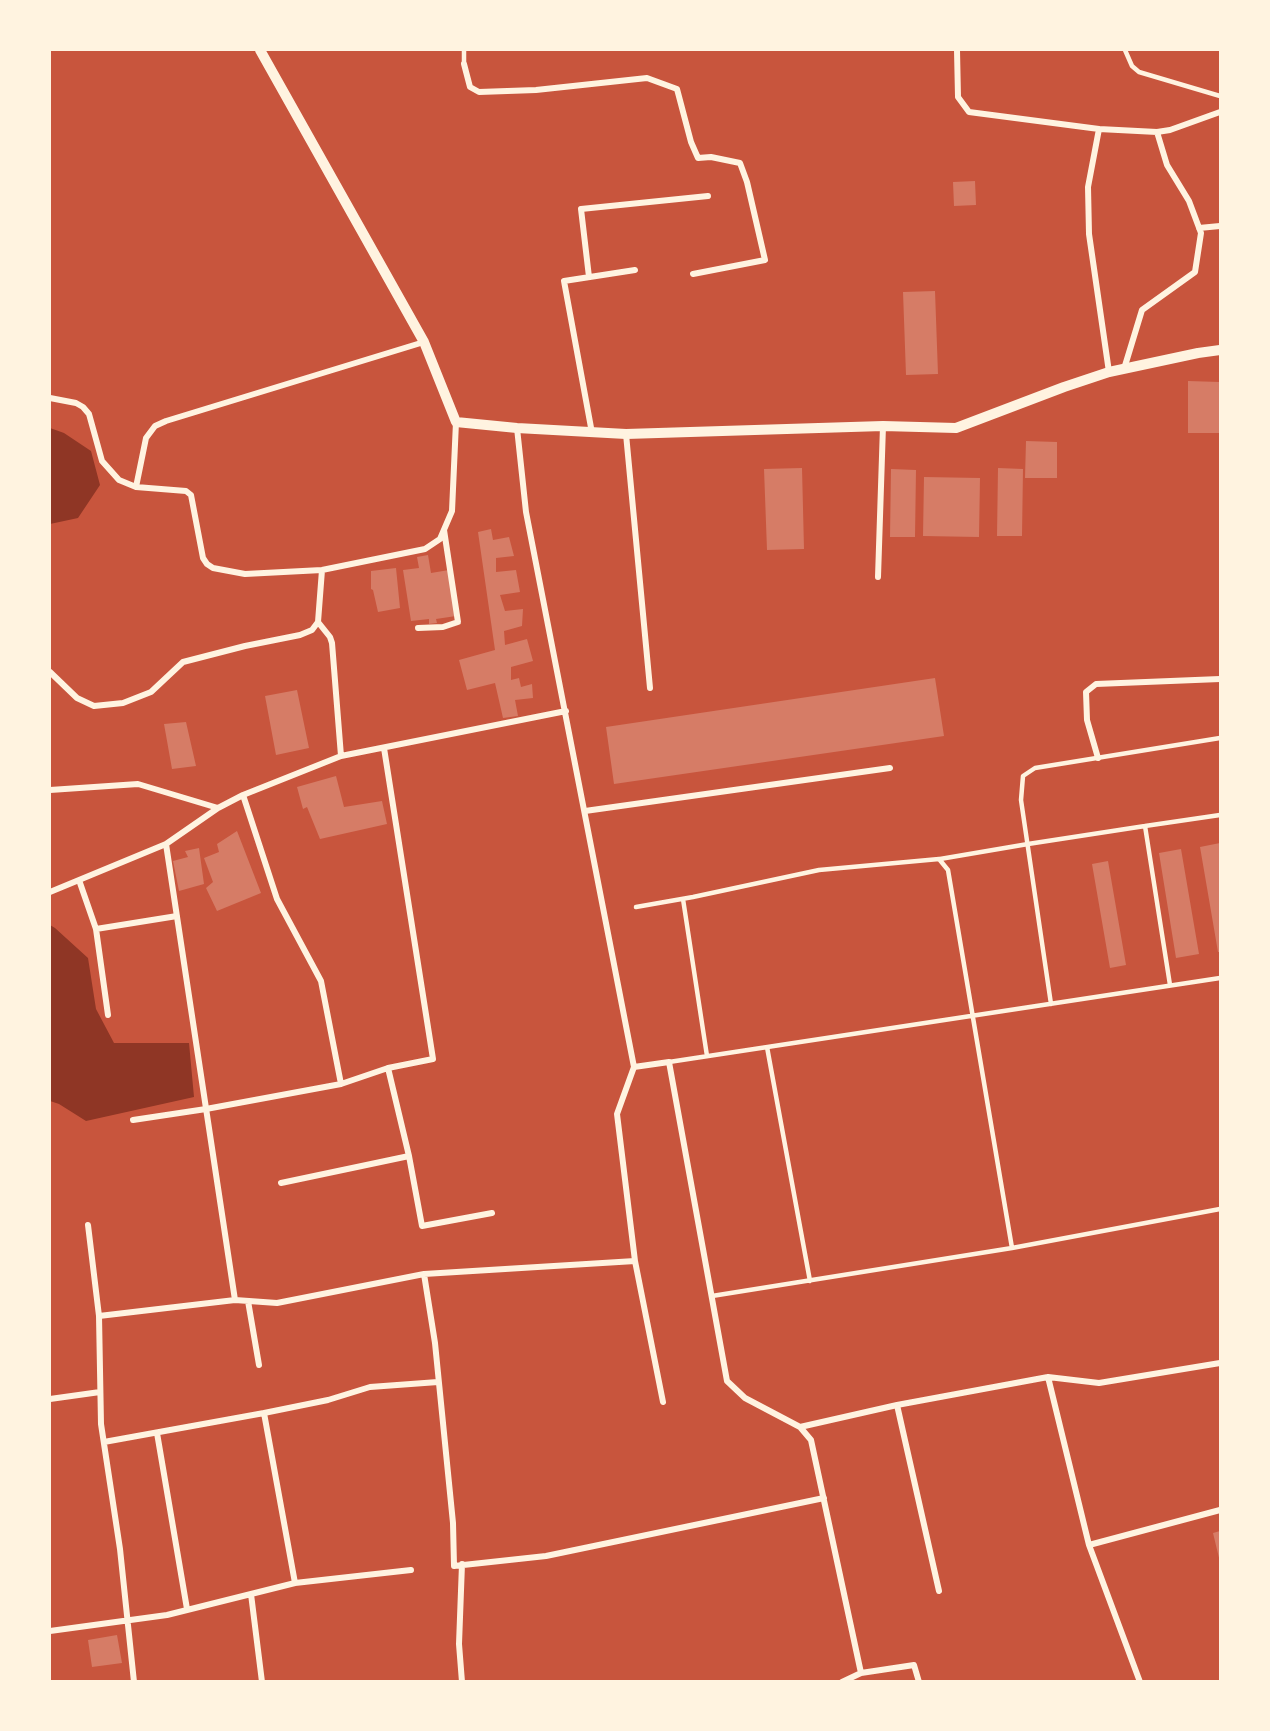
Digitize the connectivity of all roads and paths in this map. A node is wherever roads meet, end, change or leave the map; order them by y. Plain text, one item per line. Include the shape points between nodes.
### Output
1 (260, 50) edge
2 (464, 50) edge
3 (957, 50) edge
4 (1125, 50) edge
5 (464, 64) joint
6 (1221, 96) edge
7 (1221, 112) edge
8 (1099, 129) junction
9 (1156, 132) junction
10 (708, 196) dead end
11 (1221, 226) edge
12 (1199, 228) junction
13 (635, 270) dead end
14 (693, 274) dead end
15 (589, 277) junction
16 (424, 342) junction
17 (1221, 350) edge
18 (1124, 369) junction
19 (1109, 372) junction
20 (50, 398) edge
21 (456, 422) junction
22 (883, 426) junction
23 (517, 428) junction
24 (592, 434) junction
25 (626, 434) junction
26 (136, 487) junction
27 (444, 529) junction
28 (322, 570) junction
29 (878, 576) dead end
30 (318, 622) junction
31 (418, 628) dead end
32 (50, 672) edge
33 (1221, 679) edge
34 (650, 688) dead end
35 (566, 711) junction
36 (1221, 738) edge
37 (384, 748) junction
38 (341, 756) junction
39 (1098, 758) junction
40 (890, 768) dead end
41 (50, 790) edge
42 (243, 795) junction
43 (218, 808) junction
44 (585, 811) junction
45 (1221, 815) edge
46 (1145, 826) junction
47 (166, 844) junction
48 (1028, 844) junction
49 (939, 859) junction
50 (79, 880) junction
51 (50, 892) edge
52 (683, 899) junction
53 (636, 907) dead end
54 (177, 916) junction
55 (96, 929) junction
56 (1221, 978) edge
57 (1170, 985) junction
58 (1051, 1004) junction
59 (108, 1015) dead end
60 (974, 1015) junction
61 (767, 1047) junction
62 (707, 1056) junction
63 (669, 1062) junction
64 (634, 1067) junction
65 (388, 1068) junction
66 (340, 1084) junction
67 (206, 1109) junction
68 (133, 1120) dead end
69 (409, 1156) junction
70 (281, 1183) dead end
71 (1221, 1209) edge
72 (492, 1213) dead end
73 (88, 1225) dead end
74 (1012, 1248) junction
75 (635, 1261) junction
76 (424, 1274) junction
77 (810, 1281) junction
78 (712, 1296) junction
79 (236, 1300) junction
80 (248, 1301) junction
81 (99, 1316) junction
82 (1221, 1363) edge
83 (259, 1365) dead end
84 (1048, 1377) junction
85 (438, 1382) junction
86 (100, 1392) junction
87 (50, 1399) edge
88 (663, 1402) dead end
89 (897, 1405) junction
90 (264, 1413) junction
91 (800, 1427) junction
92 (157, 1433) junction
93 (104, 1442) junction
94 (824, 1498) junction
95 (1221, 1510) edge
96 (1089, 1545) junction
97 (462, 1564) junction
98 (411, 1570) dead end
99 (295, 1583) junction
100 (939, 1591) dead end
101 (251, 1594) junction
102 (187, 1610) junction
103 (128, 1620) junction
104 (50, 1631) edge
105 (861, 1673) junction
106 (134, 1682) edge
107 (262, 1682) edge
108 (462, 1682) edge
109 (842, 1682) edge
110 (919, 1682) edge
111 (1140, 1682) edge

1 - 16 street
2 - 5 lane
3 - 8 street via 958,97 969,112
4 - 6 lane via 1139,72
5 - 14 street via 470,87 479,92 647,78 677,89 698,158 711,156 740,163 765,260
7 - 9 street
8 - 9 street
8 - 19 street via 1088,187 1089,234
9 - 12 street via 1167,165 1189,201
10 - 15 street via 581,209
11 - 12 street
12 - 18 street via 1195,272 1142,310
13 - 15 street
15 - 24 street via 564,281
16 - 21 street
16 - 26 street via 155,426 146,438
17 - 18 street
18 - 19 street
19 - 22 street via 956,428
20 - 26 street via 83,407 89,414 102,461 119,480
21 - 23 street
21 - 27 street via 452,511
22 - 25 street
22 - 29 street
23 - 24 street
23 - 35 street via 526,512
24 - 25 street
25 - 34 street
26 - 28 street via 191,495 204,558 213,568 245,573
27 - 28 street via 440,538 426,549
27 - 31 street via 458,622
28 - 30 street
30 - 32 street via 300,635 183,662 151,692 123,703 94,706 77,698
30 - 38 street via 332,643
33 - 39 street via 1096,684 1086,692 1087,720
35 - 37 street
35 - 44 street
36 - 39 lane
37 - 38 street
37 - 65 street via 433,1059
38 - 42 street
39 - 48 lane via 1035,768 1023,776 1021,800
40 - 44 street
41 - 43 street via 138,784
42 - 43 street
42 - 66 street via 277,899 321,981
43 - 47 street
44 - 64 street
45 - 46 lane
46 - 48 lane
46 - 57 lane
47 - 50 street
47 - 54 street
48 - 49 lane
48 - 58 lane
49 - 52 lane via 819,870
49 - 60 lane via 948,870
50 - 51 street
50 - 55 street
52 - 53 lane
52 - 62 lane
54 - 55 street
54 - 67 street
55 - 59 street
56 - 57 lane
57 - 58 lane
58 - 60 lane
60 - 61 lane
60 - 74 lane
61 - 62 lane
61 - 77 lane
62 - 63 lane
63 - 64 street
63 - 78 street
64 - 75 street via 617,1114
65 - 66 street
65 - 69 street
66 - 67 street
67 - 68 street
67 - 79 street
69 - 70 street
69 - 72 street via 422,1226
71 - 74 lane
73 - 81 street
74 - 77 lane
75 - 76 street
75 - 88 street
76 - 80 street via 277,1303
76 - 85 street
77 - 78 lane
78 - 91 street via 727,1381 745,1398
79 - 80 street
79 - 81 street
80 - 83 street
81 - 86 street
82 - 84 street via 1099,1383
84 - 89 street
84 - 96 street
85 - 90 street via 370,1387
85 - 97 street via 454,1566
86 - 87 street
86 - 93 street
89 - 91 street
89 - 100 street
90 - 92 street
90 - 99 street
91 - 94 street via 811,1440
92 - 93 street
92 - 102 street
93 - 103 street
94 - 97 street via 546,1556
94 - 105 street
95 - 96 street
96 - 111 street
97 - 108 street
98 - 99 street
99 - 101 street
101 - 102 street
101 - 107 street
102 - 103 street
103 - 104 street
103 - 106 street
105 - 109 street
105 - 110 street via 914,1665

